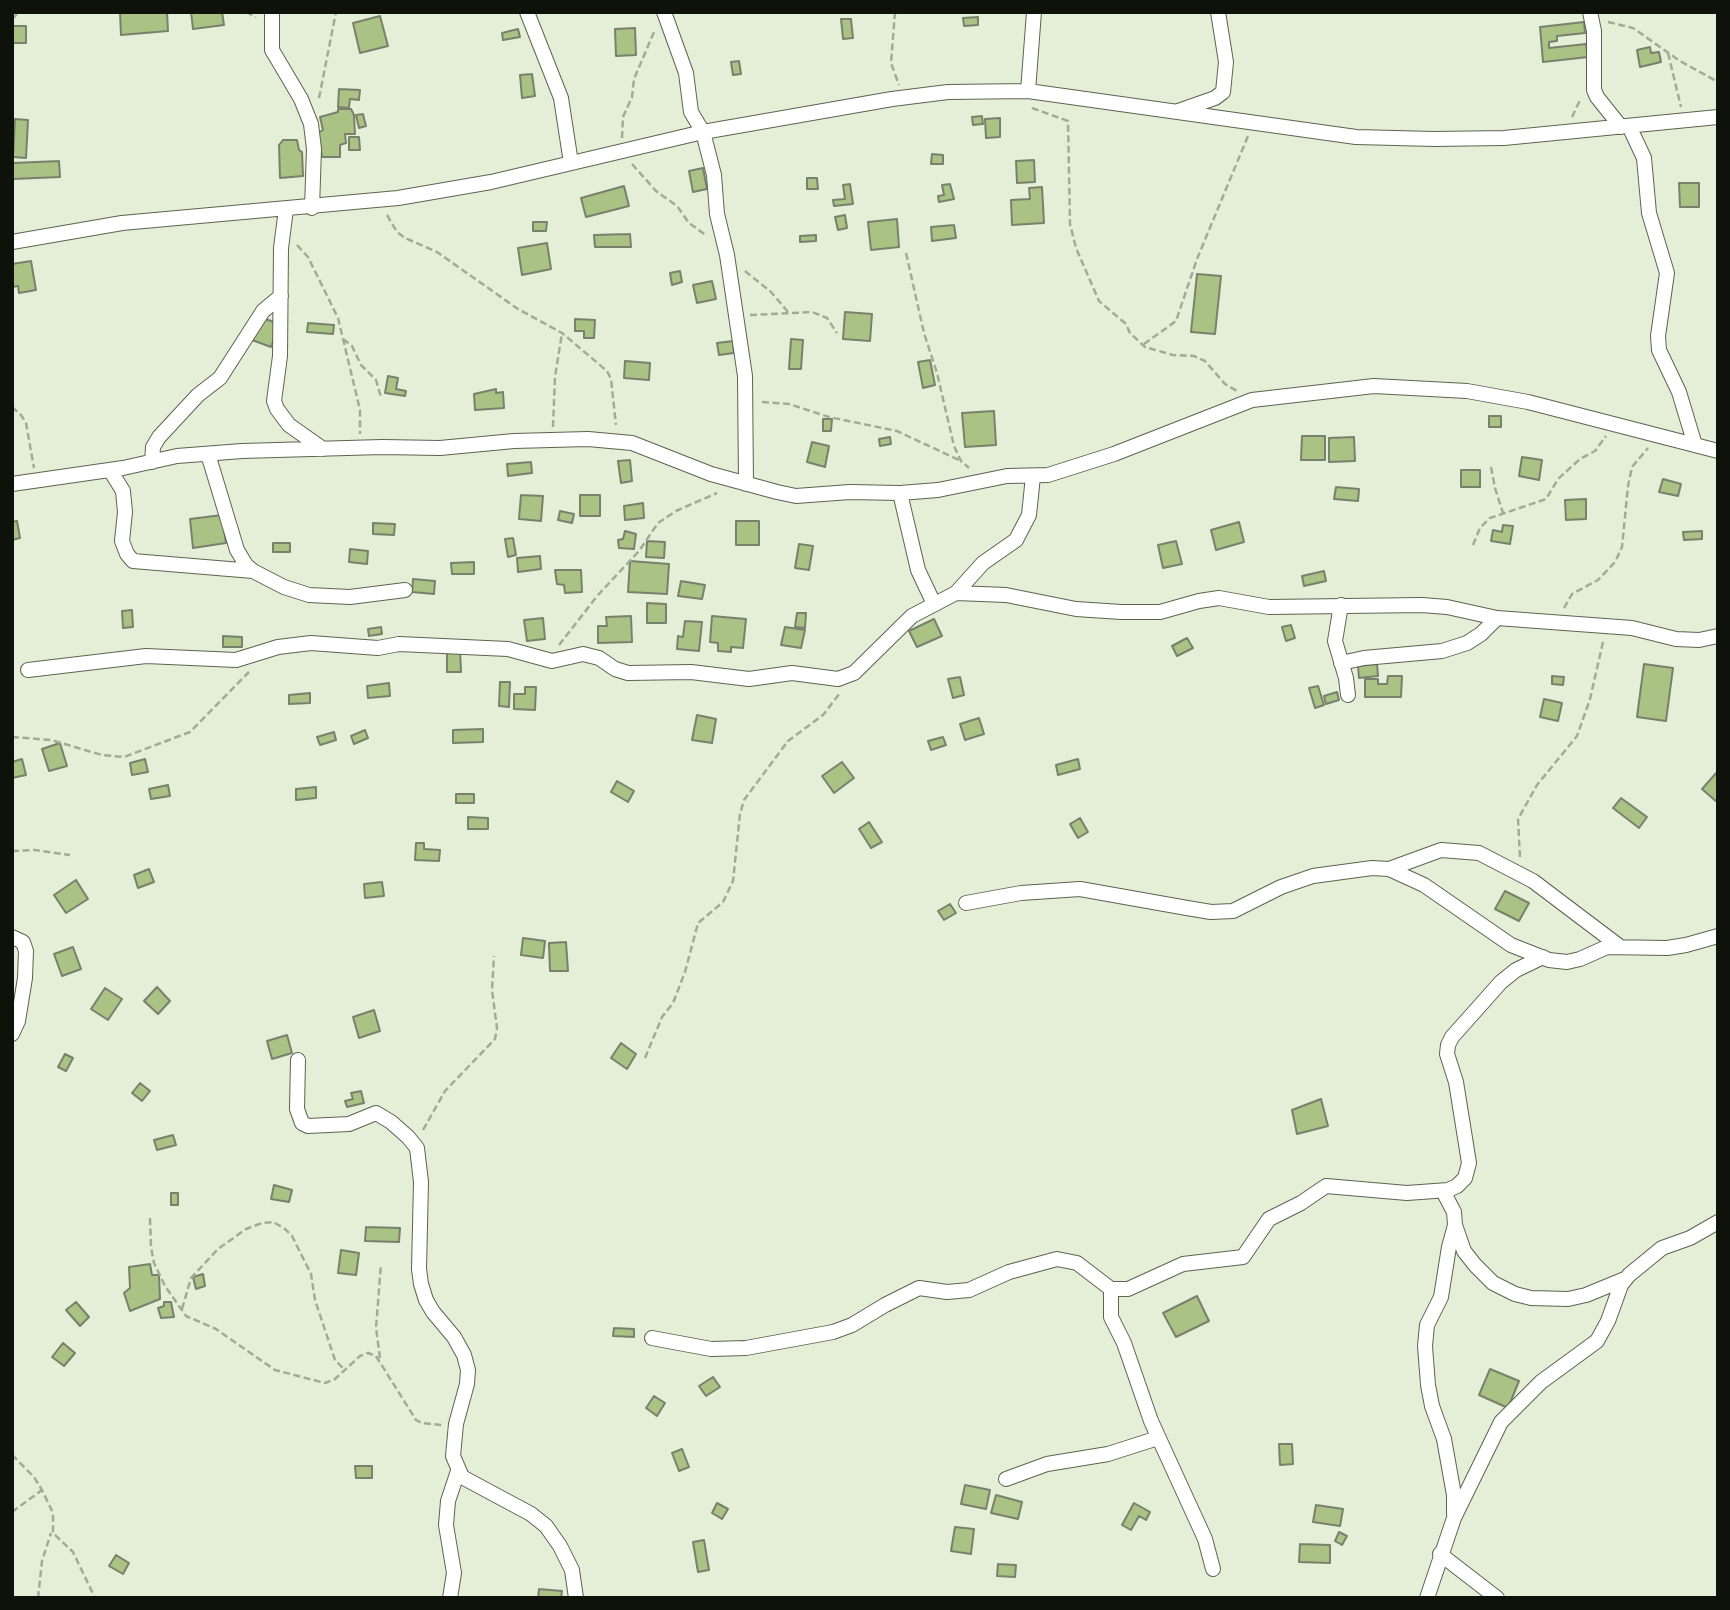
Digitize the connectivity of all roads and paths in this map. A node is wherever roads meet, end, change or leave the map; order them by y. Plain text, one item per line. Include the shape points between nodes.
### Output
1 (19, 12) edge
2 (272, 12) edge
3 (336, 12) edge
4 (527, 12) edge
5 (895, 12) edge
6 (1034, 12) edge
7 (1219, 12) edge
8 (1591, 16) edge
9 (661, 17) edge
10 (12, 19) edge
11 (1668, 53) junction
12 (1593, 76) junction
13 (1718, 82) edge
14 (904, 97) junction
15 (1028, 99) junction
16 (318, 106) dead end
17 (1174, 113) junction
18 (1718, 117) edge
19 (1685, 120) junction
20 (1253, 123) junction
21 (1625, 126) junction
22 (703, 132) junction
23 (1560, 133) junction
24 (620, 150) junction
25 (571, 163) junction
26 (377, 201) junction
27 (312, 208) junction
28 (286, 209) junction
29 (284, 229) junction
30 (12, 242) edge
31 (726, 252) junction
32 (906, 253) dead end
33 (281, 296) junction
34 (788, 312) junction
35 (736, 316) junction
36 (562, 333) junction
37 (837, 333) dead end
38 (343, 339) junction
39 (1143, 345) junction
40 (382, 397) dead end
41 (746, 399) junction
42 (1252, 400) junction
43 (12, 407) edge
44 (1610, 423) junction
45 (1661, 437) junction
46 (552, 440) junction
47 (617, 441) junction
48 (1695, 445) junction
49 (359, 447) junction
50 (323, 449) junction
51 (1718, 452) edge
52 (208, 454) junction
53 (961, 461) junction
54 (152, 462) junction
55 (1491, 467) dead end
56 (110, 470) junction
57 (1033, 476) junction
58 (986, 480) junction
59 (34, 481) junction
60 (740, 482) junction
61 (12, 484) edge
62 (900, 493) junction
63 (1503, 513) junction
64 (1473, 545) dead end
65 (253, 571) junction
66 (405, 590) dead end
67 (956, 593) junction
68 (934, 604) junction
69 (1341, 605) junction
70 (1497, 618) junction
71 (1562, 624) junction
72 (1606, 625) junction
73 (1718, 636) edge
74 (547, 660) junction
75 (1341, 663) junction
76 (28, 670) dead end
77 (252, 670) dead end
78 (854, 673) junction
79 (1348, 695) dead end
80 (12, 737) edge
81 (12, 851) edge
82 (69, 855) dead end
83 (1389, 869) junction
84 (1521, 875) junction
85 (965, 902) dead end
86 (1718, 936) edge
87 (12, 937) edge
88 (1619, 946) junction
89 (494, 956) dead end
90 (1543, 957) junction
91 (12, 1034) edge
92 (645, 1058) dead end
93 (299, 1060) dead end
94 (418, 1151) junction
95 (1443, 1191) junction
96 (150, 1218) dead end
97 (1718, 1222) edge
98 (1455, 1225) junction
99 (381, 1264) dead end
100 (1625, 1279) junction
101 (1111, 1289) junction
102 (181, 1311) junction
103 (652, 1338) dead end
104 (380, 1358) junction
105 (344, 1369) junction
106 (456, 1424) junction
107 (1158, 1438) junction
108 (12, 1455) edge
109 (458, 1471) junction
110 (1006, 1479) dead end
111 (42, 1490) junction
112 (12, 1512) edge
113 (1454, 1518) junction
114 (52, 1530) junction
115 (1440, 1554) junction
116 (1213, 1569) dead end
117 (37, 1598) edge
118 (95, 1598) edge
119 (450, 1598) edge
120 (576, 1598) edge
121 (1427, 1598) edge
122 (1497, 1598) edge

1 - 10 path
2 - 27 street via 272,50 300,99 313,134
3 - 16 path
4 - 25 street via 561,98
5 - 14 path via 891,63
6 - 15 street
7 - 17 street via 1226,62 1223,92
8 - 11 path via 1633,28
8 - 12 street
9 - 22 street via 686,73 691,112
9 - 24 path via 634,79
11 - 13 path
11 - 19 path
12 - 21 street via 1597,97
12 - 23 path
14 - 15 street via 948,92
14 - 22 street
15 - 17 street
15 - 39 path via 1038,111 1067,121 1070,224 1076,248 1099,301
17 - 20 street
18 - 19 street
19 - 21 street
20 - 23 street via 1356,137 1504,138
20 - 39 path via 1197,259 1179,317
21 - 23 street
21 - 48 street via 1644,158 1649,213 1667,274 1659,350 1679,392
22 - 24 street
22 - 31 street via 715,174 717,214
24 - 25 street
24 - 31 path via 689,223
25 - 26 street
26 - 27 street
26 - 36 path via 405,238 437,252 518,309
27 - 28 street
28 - 29 street
28 - 30 street via 122,223
29 - 33 street
29 - 38 path via 308,257 329,296
31 - 34 path
31 - 35 street
32 - 53 path
33 - 50 street via 274,401 289,425
33 - 54 street via 263,311 220,377 159,437
34 - 35 path
34 - 37 path via 822,315
35 - 41 street
36 - 46 path
36 - 47 path via 609,374
38 - 40 path via 376,380
38 - 49 path via 360,410
39 - 42 path via 1205,361 1226,383
41 - 53 path via 789,404 897,430
41 - 60 street
42 - 44 street via 1374,386 1466,391
42 - 57 street via 1114,454 1065,471
43 - 59 path via 26,423
44 - 45 street
44 - 63 path via 1600,447 1569,467 1546,499
45 - 48 street
45 - 71 path via 1632,467 1622,547 1615,562 1598,580 1572,594
46 - 47 street
46 - 49 street via 440,448
47 - 60 street
48 - 51 street
49 - 50 street
50 - 52 street
52 - 54 street
52 - 65 street via 237,550
53 - 58 path
54 - 56 street
55 - 63 path
56 - 59 street
56 - 65 street via 123,491 122,541 133,561
57 - 58 street
57 - 67 street via 1021,534 980,566
58 - 62 street
59 - 61 street
60 - 62 street via 796,496
60 - 74 path via 658,523
62 - 68 street via 918,570
63 - 64 path via 1485,522
65 - 66 street via 309,595 350,597
67 - 68 street
67 - 69 street via 1006,594 1076,609 1121,612 1160,612 1219,598 1269,607
68 - 78 street via 907,620
69 - 70 street via 1422,604
69 - 75 street via 1335,641
70 - 71 street
70 - 75 street via 1481,634 1449,649
71 - 72 street
72 - 73 street via 1676,639
72 - 84 path via 1577,736 1537,785 1518,819
74 - 76 street via 508,649 311,643 236,660 146,656
74 - 78 street via 583,654 622,673 691,672 749,679 792,673 838,679
75 - 79 street
77 - 80 path via 190,732 124,757 51,740
78 - 92 path via 823,715 788,741 744,800 733,881 723,902 698,923 685,972
81 - 82 path
83 - 84 street via 1441,850 1460,850 1479,853
83 - 85 street via 1313,876 1233,911 1187,908 1080,889 1021,892
83 - 90 street via 1424,885 1511,944
84 - 88 street
86 - 88 street via 1667,948
87 - 91 street via 23,942 26,951 20,1010
88 - 90 street via 1567,962
89 - 94 path via 495,1039 445,1091 422,1132
90 - 95 street via 1501,982 1452,1037 1447,1054 1469,1163 1465,1178
93 - 94 street via 297,1109 302,1123 349,1124 379,1114 408,1136
94 - 106 street via 421,1284 433,1312 454,1336 468,1370
95 - 98 street
95 - 101 street via 1326,1186 1269,1219 1243,1256 1183,1264 1128,1289
96 - 102 path via 154,1263
97 - 100 street via 1652,1254
98 - 100 street via 1464,1251 1475,1265 1493,1283 1515,1294 1568,1299
98 - 113 street via 1441,1297 1427,1325 1425,1346 1428,1385 1454,1495
99 - 104 path via 376,1328
100 - 113 street via 1597,1341 1541,1382 1501,1422
101 - 103 street via 1077,1262 1057,1259 1009,1272 969,1290 919,1288 833,1332 746,1348 711,1349
101 - 107 street via 1111,1317
102 - 105 path via 275,1370 327,1383
102 - 105 path via 191,1278 218,1249 246,1229 273,1222 292,1236 311,1274 335,1360
104 - 105 path via 365,1354
104 - 106 path via 416,1420
106 - 109 street via 453,1456
107 - 110 street via 1108,1454 1047,1464
107 - 116 street via 1205,1539
108 - 111 path
109 - 119 street via 447,1513 454,1573
109 - 120 street via 546,1526 572,1570
111 - 112 path
111 - 114 path via 54,1516
113 - 115 street
114 - 117 path via 41,1561
114 - 118 path via 73,1552
115 - 121 street
115 - 122 street

